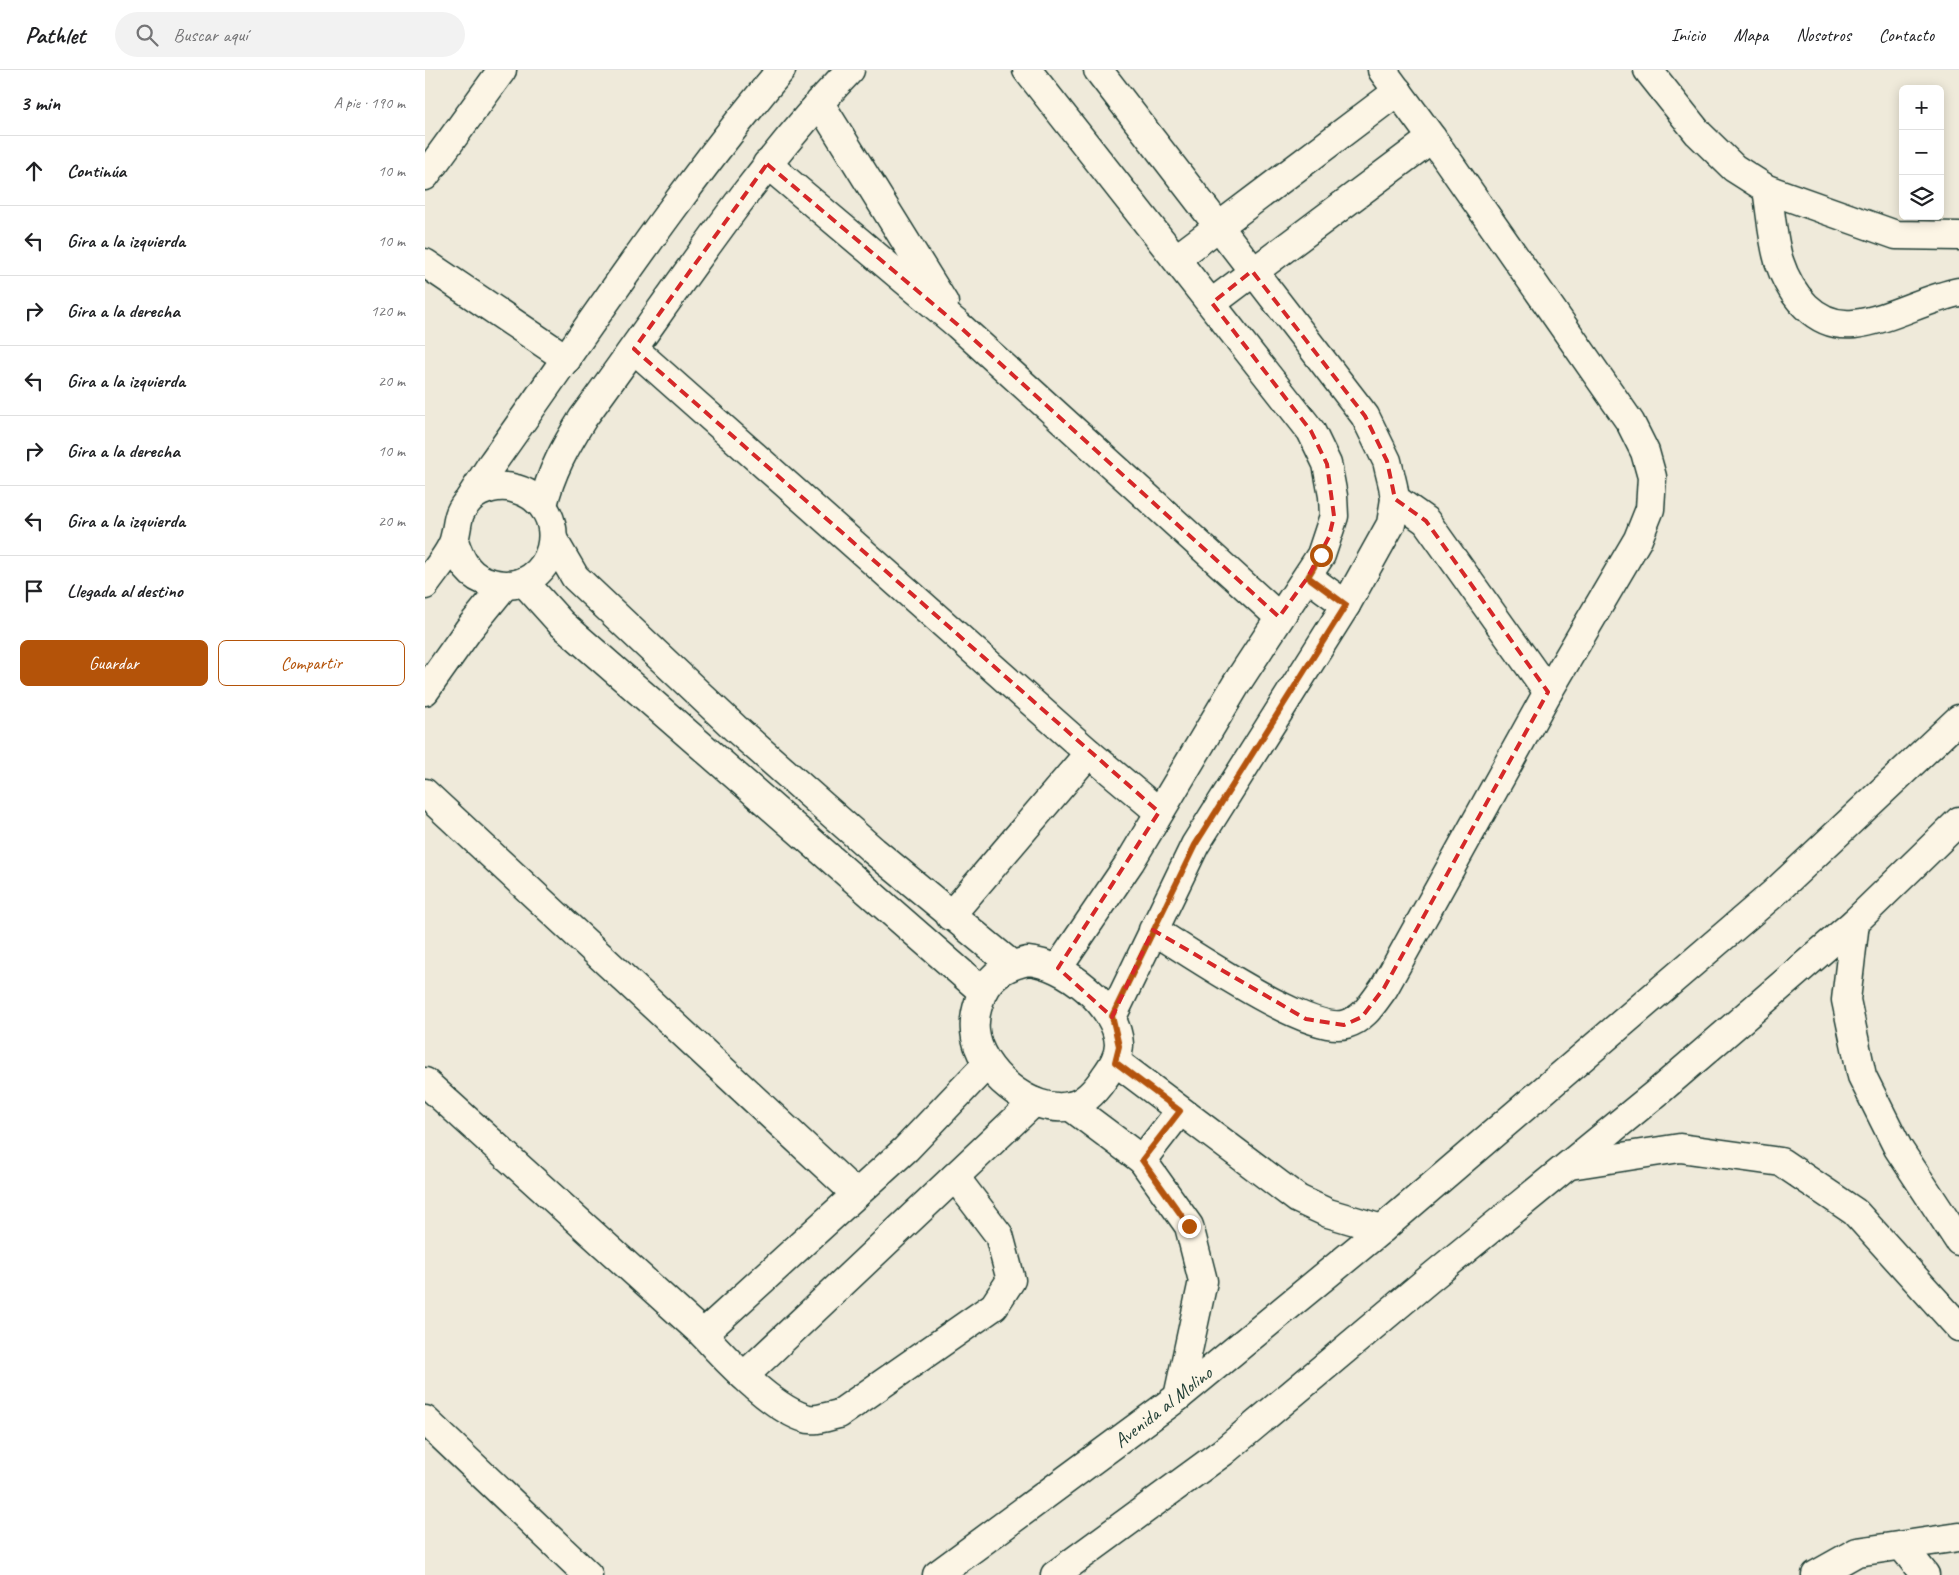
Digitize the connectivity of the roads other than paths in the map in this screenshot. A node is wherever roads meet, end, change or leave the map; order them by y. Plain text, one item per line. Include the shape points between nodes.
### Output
1 (502, 70) edge
2 (781, 70) edge
3 (850, 70) edge
4 (1027, 70) edge
5 (1098, 70) edge
6 (1648, 70) edge
7 (1390, 80) edge
8 (819, 102) junction
9 (1432, 138) junction
10 (767, 164) junction
11 (425, 176) edge
12 (1767, 189) junction
13 (1219, 227) junction
14 (1959, 236) edge
15 (1177, 258) junction
16 (425, 262) edge
17 (1253, 271) junction
18 (1959, 292) edge
19 (1212, 303) junction
20 (957, 325) junction
21 (634, 349) junction
22 (567, 359) junction
23 (470, 498) junction
24 (1395, 499) junction
25 (543, 505) junction
26 (454, 541) junction
27 (553, 541) junction
28 (1308, 577) junction
29 (514, 584) junction
30 (425, 585) edge
31 (1346, 605) junction
32 (1279, 617) junction
33 (425, 690) edge
34 (1548, 692) junction
35 (1959, 719) edge
36 (1089, 753) junction
37 (425, 793) edge
38 (1159, 812) junction
39 (1959, 821) edge
40 (950, 916) junction
41 (1855, 922) junction
42 (1153, 930) junction
43 (1012, 964) junction
44 (1058, 968) junction
45 (982, 991) junction
46 (1112, 1016) junction
47 (1115, 1062) junction
48 (987, 1064) junction
49 (425, 1082) edge
50 (1035, 1102) junction
51 (1070, 1106) junction
52 (1180, 1111) junction
53 (1142, 1160) junction
54 (1569, 1165) junction
55 (955, 1177) junction
56 (856, 1194) junction
57 (1382, 1229) junction
58 (1959, 1241) edge
59 (1959, 1327) edge
60 (703, 1334) junction
61 (744, 1376) junction
62 (1178, 1398) junction
63 (425, 1420) edge
64 (1959, 1537) edge
65 (1902, 1546) junction
66 (588, 1575) edge
67 (937, 1575) edge
68 (1055, 1575) edge
69 (1816, 1575) edge
70 (1925, 1575) edge

1 - 11 street
2 - 22 street via 736,123
3 - 8 street
4 - 15 street
5 - 13 street
6 - 12 street via 1698,133 1734,168
7 - 9 street
7 - 13 street
8 - 10 street
8 - 20 street
9 - 17 street
9 - 34 street via 1630,422 1645,452 1652,477 1650,510 1638,539
10 - 20 street
10 - 21 street
12 - 14 street via 1896,235
12 - 18 street via 1779,260 1792,289 1811,313 1831,322 1853,324
13 - 15 street
13 - 17 street
15 - 19 street
16 - 22 street
17 - 19 street
17 - 24 street via 1365,416 1387,461
19 - 28 street via 1311,431 1327,464 1334,516 1329,537
20 - 32 street
21 - 25 street via 561,452 550,476
21 - 36 street
22 - 23 street
23 - 25 street via 488,488 508,486 527,492
23 - 26 street via 457,518
24 - 31 street via 1391,524
24 - 34 street via 1426,521
25 - 27 street via 551,522
26 - 29 street via 462,564 480,580
26 - 30 street
27 - 29 street via 549,558 538,572
27 - 40 street via 575,577 735,728
28 - 31 street
28 - 32 street
29 - 33 street via 469,629
29 - 45 street
31 - 42 street via 1195,845
32 - 38 street
34 - 42 street via 1384,988 1362,1017 1344,1025 1306,1019 1271,1002
35 - 57 street, Avenida al Molino via 1773,894
36 - 38 street
36 - 40 street
37 - 56 street
38 - 44 street via 1130,862
39 - 41 street
40 - 43 street
41 - 54 street
41 - 58 street via 1846,1000 1862,1076 1897,1148
42 - 46 street
43 - 44 street via 1036,962
43 - 45 street via 994,975
44 - 46 street
45 - 48 street via 975,1032
46 - 47 street via 1119,1046
47 - 51 street via 1098,1088 1085,1100
47 - 52 street
48 - 50 street via 1004,1082
48 - 56 street via 906,1149
49 - 60 street
50 - 51 street via 1053,1107
50 - 55 street
51 - 53 street
52 - 53 street
52 - 57 street via 1298,1199 1328,1213
53 - 62 street via 1189,1226 1203,1281
54 - 59 street via 1681,1148 1781,1162 1855,1212
54 - 68 street via 1223,1452
55 - 61 street
55 - 61 street via 999,1235 1007,1257 1011,1280 994,1306 839,1414 805,1418 787,1409
56 - 60 street
57 - 62 street, Avenida al Molino
60 - 61 street
62 - 67 street, Avenida al Molino
63 - 66 street
64 - 65 street
65 - 69 street via 1857,1552
65 - 70 street

